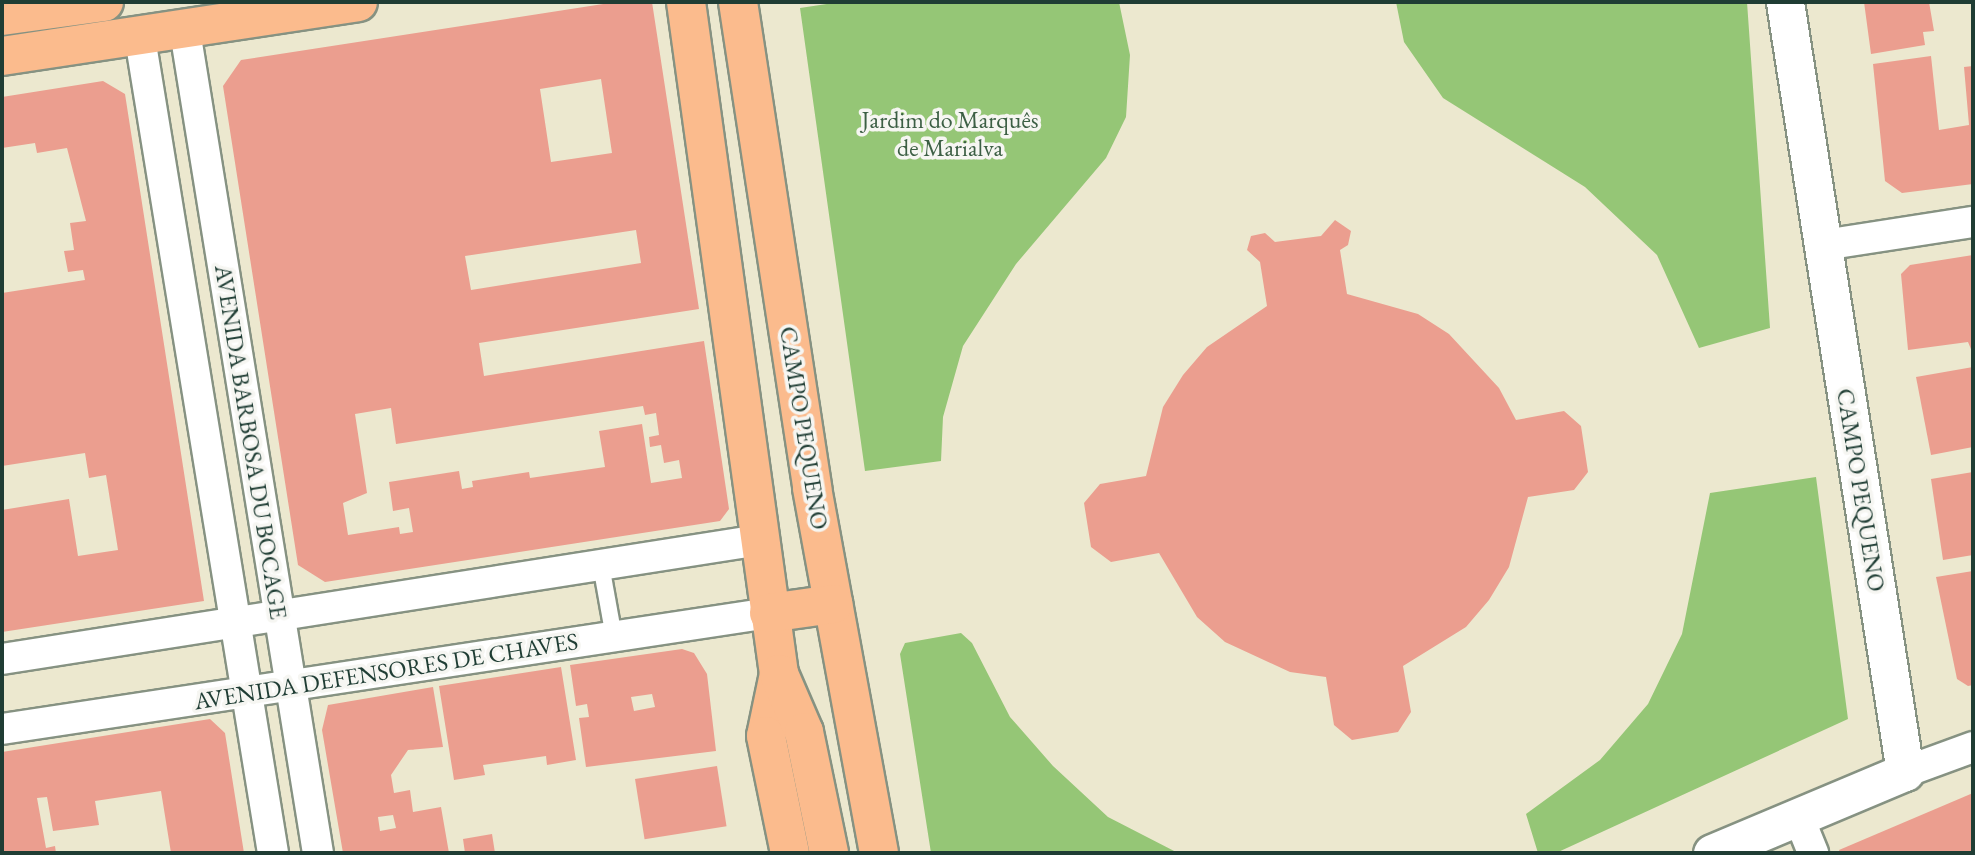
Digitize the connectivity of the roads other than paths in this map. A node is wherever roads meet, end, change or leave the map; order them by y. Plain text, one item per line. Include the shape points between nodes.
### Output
1 (104, 2) edge
2 (358, 2) edge
3 (686, 2) edge
4 (738, 2) edge
5 (1786, 2) edge
6 (2, 16) edge
7 (185, 31) junction
8 (140, 38) junction
9 (2, 56) edge
10 (1973, 222) edge
11 (1824, 245) junction
12 (819, 530) junction
13 (759, 540) junction
14 (601, 565) junction
15 (833, 604) junction
16 (769, 613) junction
17 (279, 616) junction
18 (235, 623) junction
19 (614, 637) junction
20 (2, 659) edge
21 (779, 674) junction
22 (291, 686) junction
23 (247, 692) junction
24 (2, 729) edge
25 (1973, 747) edge
26 (1905, 772) junction
27 (1799, 818) junction
28 (1763, 844) edge
29 (273, 853) edge
30 (318, 853) edge
31 (790, 853) edge
32 (829, 853) edge
33 (879, 853) edge
34 (1712, 853) edge
35 (1813, 853) edge

1 - 6 main road
2 - 7 main road
3 - 13 main road
4 - 12 main road, CAMPO PEQUENO
5 - 11 street, CAMPO PEQUENO
7 - 8 main road
7 - 17 street, AVENIDA BARBOSA DU BOCAGE
8 - 9 main road
8 - 18 street, AVENIDA BARBOSA DU BOCAGE
10 - 11 street
11 - 26 street, CAMPO PEQUENO
12 - 13 main road
12 - 15 main road, CAMPO PEQUENO
13 - 14 street
13 - 16 main road
14 - 17 street
14 - 19 lane
15 - 16 main road
15 - 33 main road, CAMPO PEQUENO
16 - 19 street, AVENIDA DEFENSORES DE CHAVES
16 - 21 main road
17 - 18 street
17 - 22 street, AVENIDA BARBOSA DU BOCAGE
18 - 20 street
18 - 23 street, AVENIDA BARBOSA DU BOCAGE
19 - 22 street, AVENIDA DEFENSORES DE CHAVES
21 - 31 main road via 766,736
21 - 32 main road via 804,732
22 - 23 street, AVENIDA DEFENSORES DE CHAVES
22 - 30 street, AVENIDA BARBOSA DU BOCAGE
23 - 24 street, AVENIDA DEFENSORES DE CHAVES
23 - 29 street, AVENIDA BARBOSA DU BOCAGE
25 - 26 street
26 - 27 street
27 - 28 street
27 - 35 street
28 - 34 street

